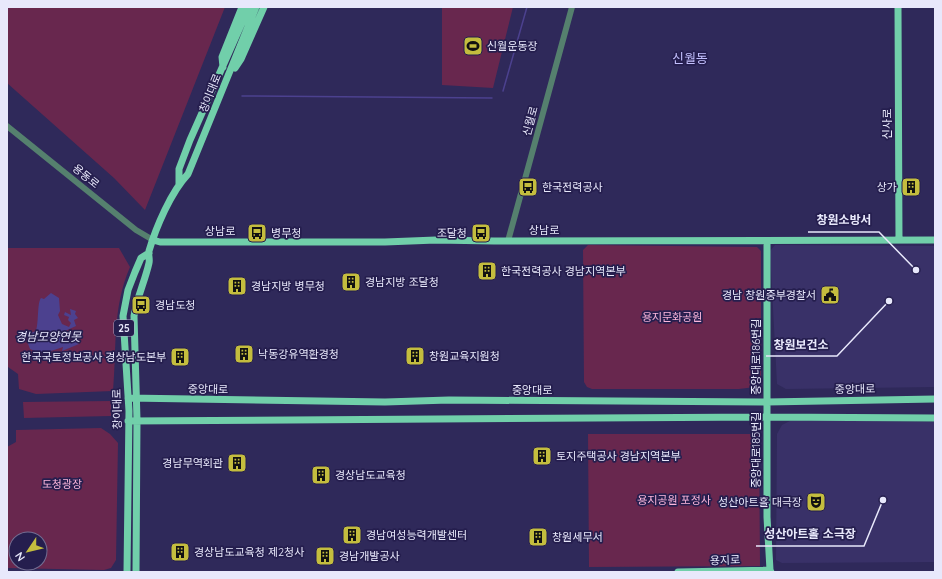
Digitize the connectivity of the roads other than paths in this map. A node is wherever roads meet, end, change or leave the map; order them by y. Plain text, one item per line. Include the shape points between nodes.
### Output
1 (242, 7) edge
2 (249, 7) edge
3 (256, 7) edge
4 (264, 7) edge
5 (572, 7) edge
6 (898, 7) edge
7 (223, 68) junction
8 (229, 76) junction
9 (7, 126) edge
10 (178, 184) junction
11 (153, 240) junction
12 (899, 240) junction
13 (935, 240) edge
14 (508, 241) junction
15 (767, 241) junction
16 (149, 253) junction
17 (128, 398) junction
18 (137, 399) junction
19 (935, 399) edge
20 (767, 402) junction
21 (767, 417) junction
22 (935, 418) edge
23 (137, 420) junction
24 (128, 421) junction
25 (770, 571) edge
26 (127, 572) edge
27 (136, 572) edge
28 (678, 572) edge

1 - 7 main road via 222,57
2 - 7 main road, 창이대로 / 25
3 - 8 main road, 창이대로 / 25
4 - 8 main road via 242,59
5 - 14 street, 신월로
6 - 12 main road, 신사로
7 - 10 main road, 창이대로 / 25 via 187,147 179,169
8 - 10 main road, 창이대로 / 25 via 188,174
9 - 11 street, 용동로 via 136,230
10 - 11 main road, 창이대로 / 25
11 - 14 main road, 상남로
11 - 16 main road, 창이대로 / 25
12 - 13 main road, 상남로
12 - 15 main road, 상남로
14 - 15 main road, 상남로
15 - 20 main road, 중앙대로186번길
16 - 17 main road, 창이대로 / 25 via 142,258 135,272 124,310
16 - 18 main road, 창이대로 via 150,261 134,316
17 - 18 main road, 중앙대로
17 - 24 main road, 창이대로 / 25
18 - 20 main road, 중앙대로
18 - 23 main road, 창이대로
19 - 20 main road, 중앙대로
20 - 21 main road, 중앙대로185번길
21 - 22 main road
21 - 23 main road
21 - 25 main road, 중앙대로185번길
23 - 24 main road
23 - 27 main road, 창이대로
24 - 26 main road, 창이대로
25 - 28 main road, 용지로

